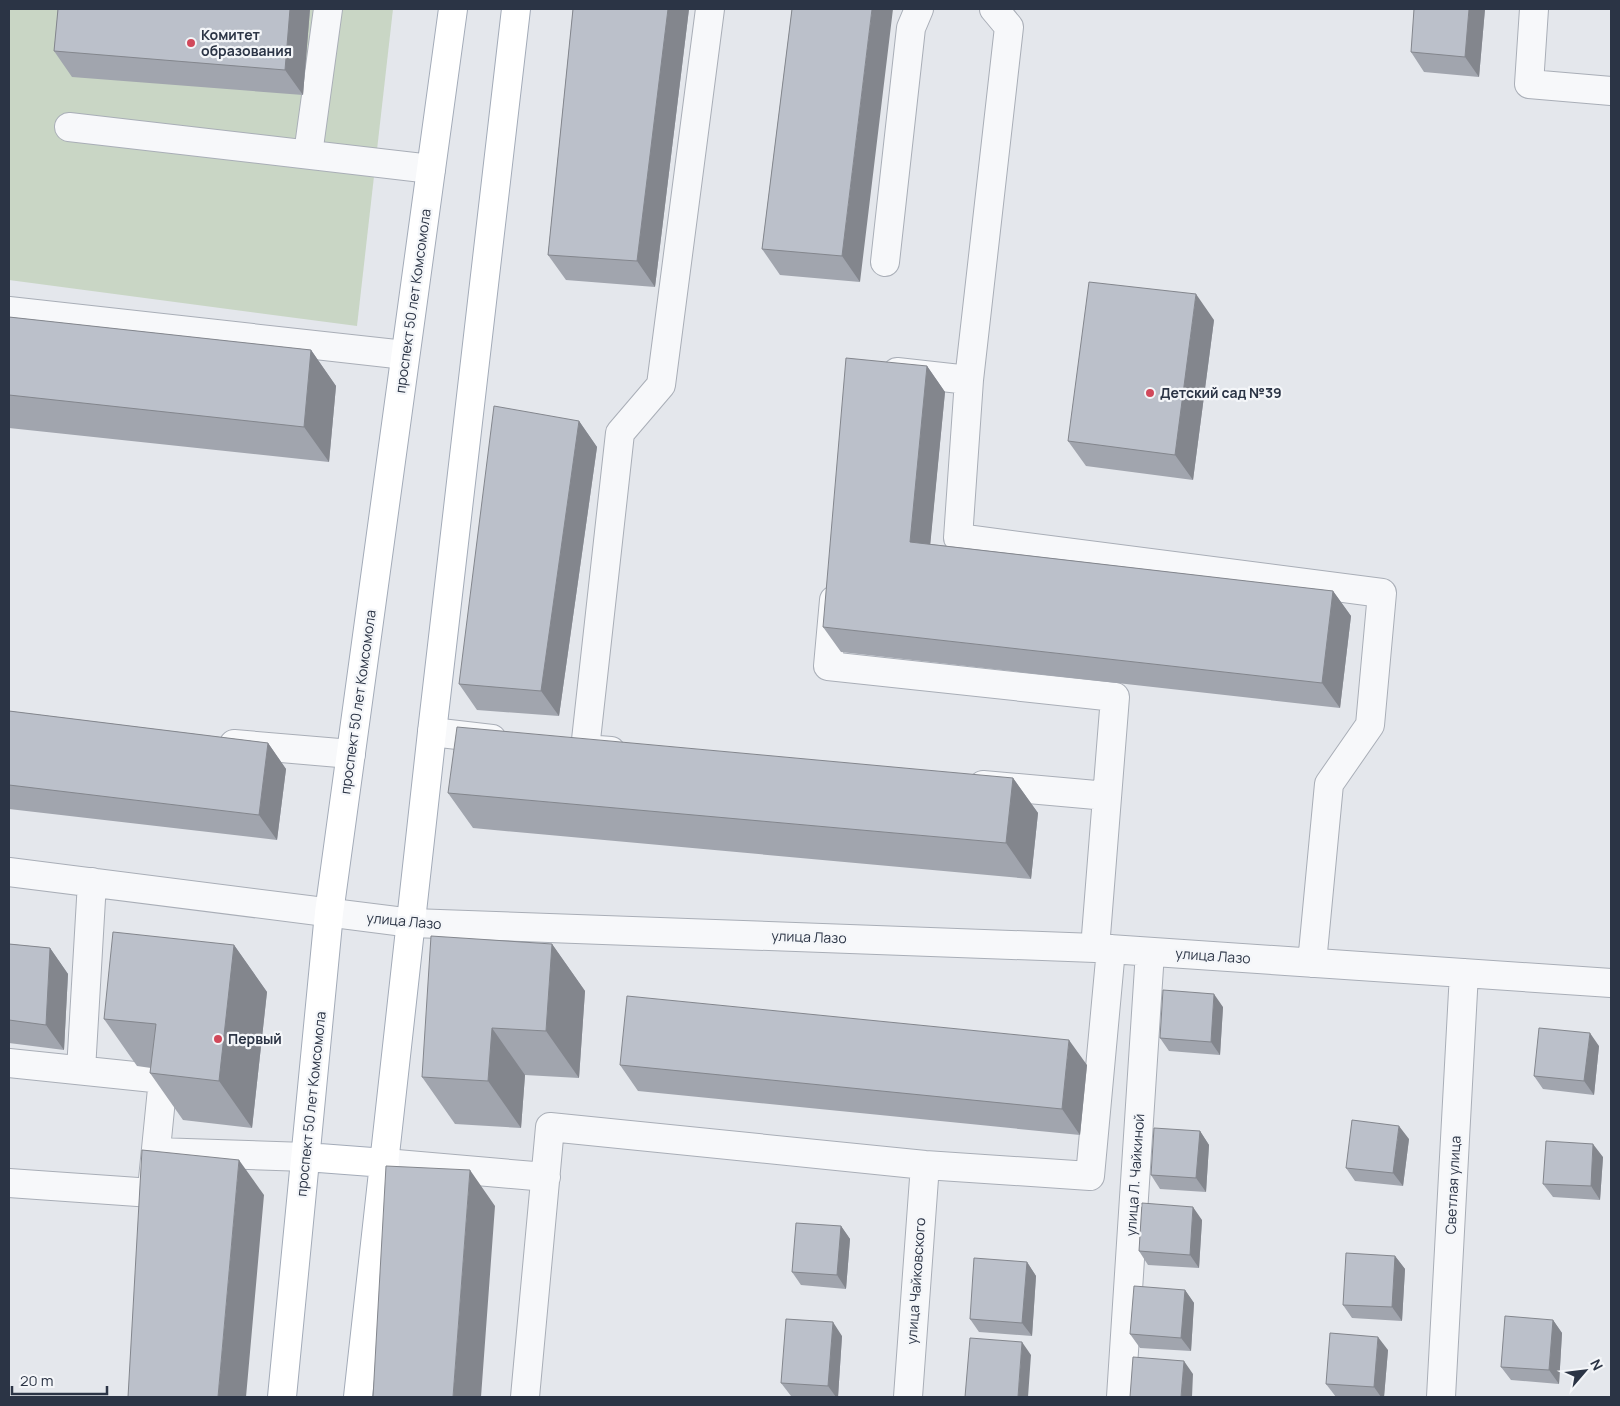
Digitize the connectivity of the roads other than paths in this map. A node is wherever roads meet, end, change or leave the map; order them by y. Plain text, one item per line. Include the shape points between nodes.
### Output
1 (328, 9) edge
2 (453, 9) edge
3 (516, 9) edge
4 (710, 9) edge
5 (919, 9) edge
6 (994, 9) edge
7 (1534, 9) edge
8 (1611, 91) edge
9 (70, 127) dead end
10 (308, 154) junction
11 (431, 169) junction
12 (885, 262) dead end
13 (9, 311) edge
14 (406, 355) junction
15 (872, 369) edge
16 (969, 380) junction
17 (835, 579) edge
18 (432, 732) junction
19 (518, 741) edge
20 (214, 742) edge
21 (556, 746) edge
22 (585, 748) junction
23 (634, 753) edge
24 (351, 754) junction
25 (960, 782) edge
26 (1107, 796) junction
27 (9, 872) edge
28 (92, 882) junction
29 (330, 914) junction
30 (412, 923) junction
31 (1103, 949) junction
32 (1150, 952) junction
33 (1312, 963) junction
34 (1464, 973) junction
35 (1611, 983) edge
36 (9, 1062) edge
37 (82, 1070) junction
38 (156, 1152) junction
39 (306, 1157) junction
40 (385, 1163) junction
41 (925, 1164) junction
42 (546, 1176) junction
43 (9, 1183) edge
44 (152, 1193) junction
45 (149, 1222) edge
46 (282, 1397) edge
47 (358, 1397) edge
48 (525, 1397) edge
49 (908, 1397) edge
50 (1121, 1397) edge
51 (1441, 1397) edge

1 - 10 street
2 - 11 main road, проспект 50 лет Комсомола
3 - 18 main road
4 - 22 street via 661,385 620,433
5 - 12 street via 911,28
6 - 16 street via 1009,27
7 - 8 street via 1529,84
9 - 10 street
10 - 11 street
11 - 14 main road, проспект 50 лет Комсомола
13 - 14 street
14 - 24 main road, проспект 50 лет Комсомола
15 - 16 street
16 - 33 street via 958,538 1382,593 1370,725 1329,784
17 - 26 street via 828,666 1115,697
18 - 19 street
18 - 30 main road
20 - 24 street
21 - 22 street
22 - 23 street
24 - 29 main road, проспект 50 лет Комсомола
25 - 26 street
26 - 31 street
27 - 28 street, улица Лазо
28 - 29 street, улица Лазо
28 - 37 street
29 - 30 street, улица Лазо
29 - 39 main road, проспект 50 лет Комсомола
30 - 31 street, улица Лазо
30 - 40 main road
31 - 32 street, улица Лазо
31 - 41 street via 1090,1176
32 - 33 street, улица Лазо
32 - 50 street, улица Л. Чайкиной
33 - 34 street, улица Лазо
34 - 35 street, улица Лазо
34 - 51 street, Светлая улица
36 - 37 street
37 - 38 street via 163,1079
38 - 39 street
38 - 44 street
39 - 40 main road
39 - 46 main road, проспект 50 лет Комсомола
40 - 42 street
40 - 47 main road
41 - 42 street via 550,1127
41 - 49 street, улица Чайковского
42 - 48 street
43 - 44 street
44 - 45 street

